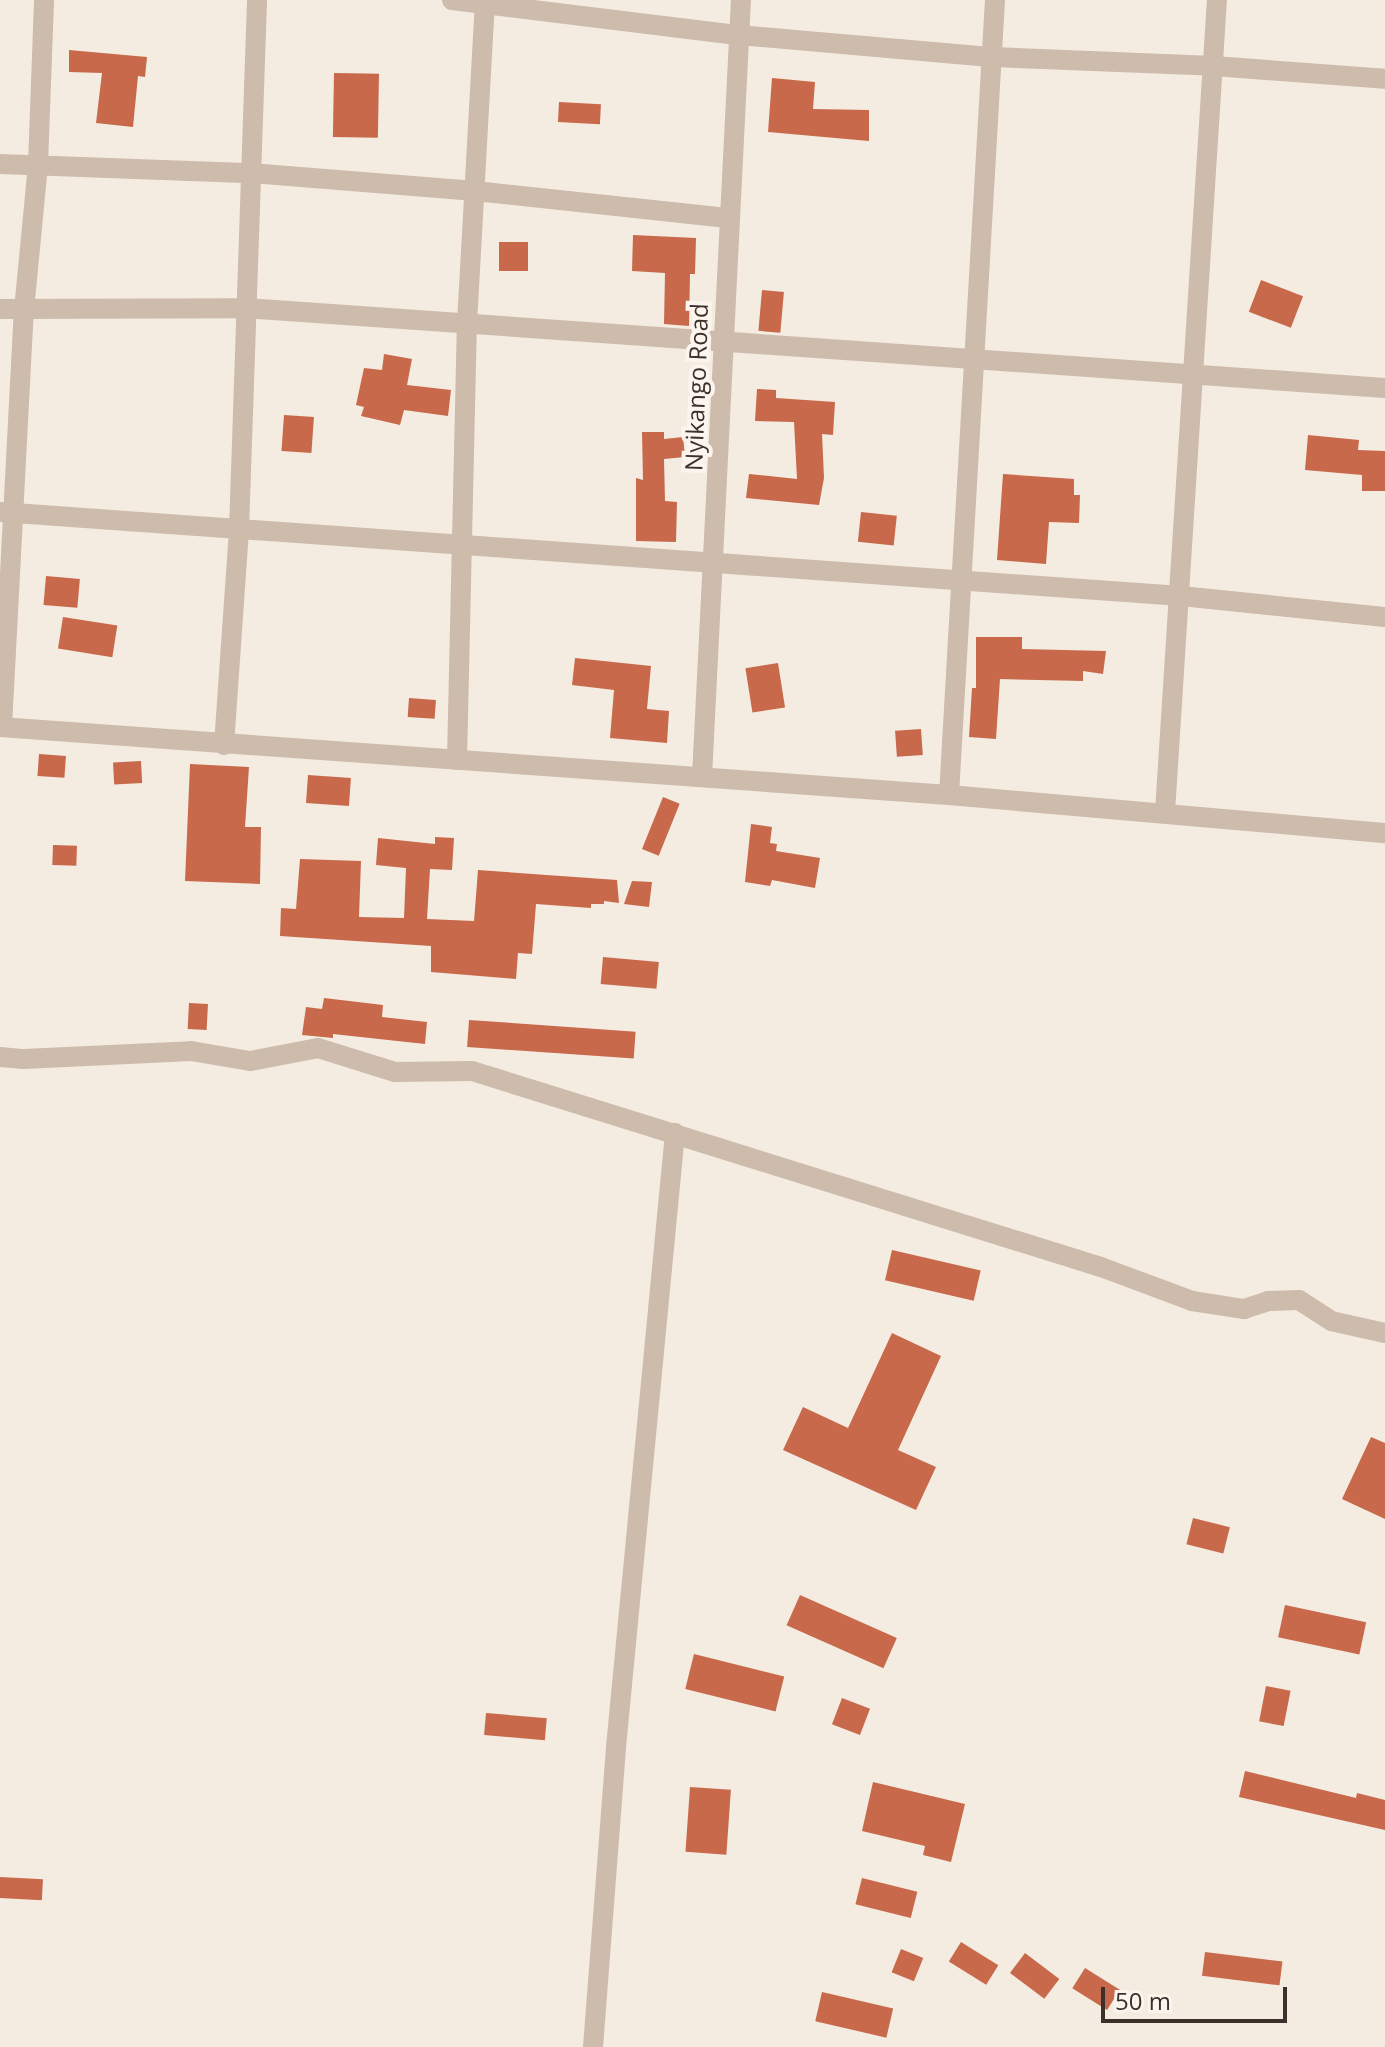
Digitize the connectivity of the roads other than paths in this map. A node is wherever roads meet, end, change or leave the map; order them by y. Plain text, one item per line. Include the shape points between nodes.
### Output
1 (44, 0) edge
2 (257, 0) edge
3 (452, 0) edge
4 (741, 0) edge
5 (995, 0) edge
6 (1217, 0) edge
7 (485, 1) edge
8 (739, 35) junction
9 (993, 57) junction
10 (1214, 66) junction
11 (1385, 79) edge
12 (0, 164) edge
13 (38, 165) junction
14 (251, 173) junction
15 (475, 191) junction
16 (728, 218) junction
17 (245, 308) junction
18 (0, 309) edge
19 (24, 310) junction
20 (467, 323) junction
21 (725, 341) junction
22 (976, 359) junction
23 (1194, 375) junction
24 (1385, 388) edge
25 (8, 512) edge
26 (239, 530) junction
27 (462, 546) junction
28 (714, 562) junction
29 (964, 580) junction
30 (1181, 596) junction
31 (1385, 617) edge
32 (1, 727) edge
33 (224, 745) junction
34 (457, 760) junction
35 (702, 777) junction
36 (949, 795) junction
37 (1165, 812) junction
38 (1385, 833) edge
39 (0, 1057) edge
40 (675, 1133) junction
41 (1385, 1333) edge
42 (593, 2047) edge

1 - 13 street
2 - 14 street
3 - 7 street
4 - 8 street, Nyikango Road
5 - 9 street
6 - 10 street
7 - 8 street
7 - 15 street
8 - 9 street
8 - 16 street, Nyikango Road
9 - 10 street
9 - 22 street
10 - 11 street
10 - 23 street
12 - 13 street
13 - 14 street
13 - 19 street
14 - 15 street
14 - 17 street
15 - 16 street
15 - 20 street
16 - 21 street, Nyikango Road
17 - 19 street
17 - 20 street
17 - 26 street
18 - 19 street
19 - 25 street
20 - 21 street
20 - 27 street
21 - 22 street
21 - 28 street, Nyikango Road
22 - 23 street
22 - 29 street
23 - 24 street
23 - 30 street
25 - 26 street
25 - 32 street
26 - 27 street
26 - 33 street
27 - 28 street
27 - 34 street
28 - 29 street
28 - 35 street, Nyikango Road
29 - 30 street
29 - 36 street
30 - 31 street
30 - 37 street
32 - 33 street
33 - 34 street
34 - 35 street
35 - 36 street
36 - 37 street
37 - 38 street
39 - 40 street via 191,1051 250,1061 318,1048 395,1072 472,1071
40 - 41 street via 1101,1267 1192,1301 1244,1309 1268,1301 1299,1300 1331,1321
40 - 42 street

